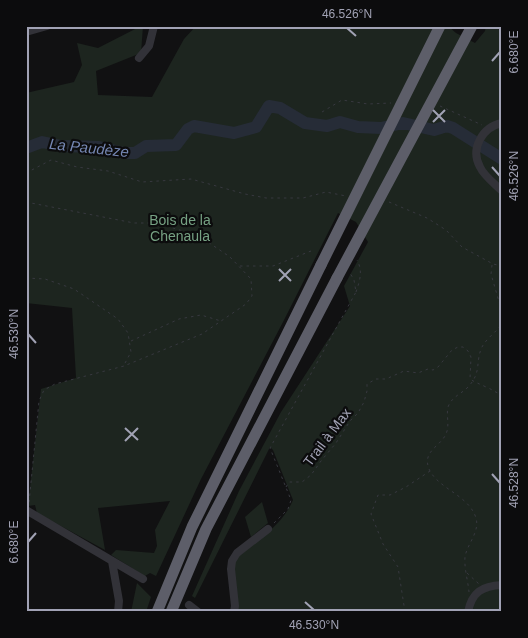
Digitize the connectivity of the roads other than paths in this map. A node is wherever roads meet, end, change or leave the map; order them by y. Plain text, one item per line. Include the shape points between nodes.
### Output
1 (47, 26) edge
2 (154, 26) edge
3 (440, 26) edge
4 (472, 26) edge
5 (26, 32) edge
6 (139, 58) dead end
7 (502, 123) edge
8 (502, 191) edge
9 (27, 510) edge
10 (268, 529) road end
11 (112, 561) junction
12 (143, 579) dead end
13 (502, 585) edge
14 (189, 605) dead end
15 (118, 612) edge
16 (157, 612) edge
17 (171, 612) edge
18 (198, 612) edge
19 (234, 612) edge
20 (468, 612) edge

1 - 5 street
2 - 6 street via 149,46
3 - 16 highway, bridge via 208,493
4 - 17 highway, bridge via 206,529
7 - 8 street via 489,128 481,137 476,157 480,168
9 - 11 street
10 - 19 street via 237,553 232,561
11 - 12 street
11 - 15 street
13 - 20 street via 480,589 470,601
14 - 18 street

